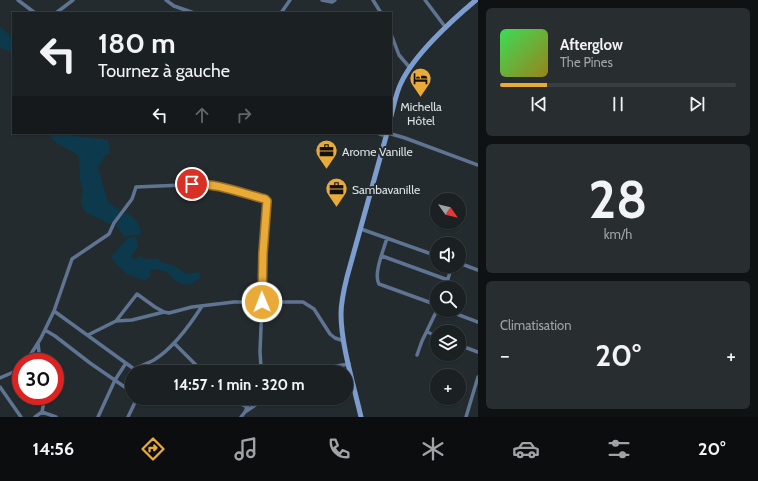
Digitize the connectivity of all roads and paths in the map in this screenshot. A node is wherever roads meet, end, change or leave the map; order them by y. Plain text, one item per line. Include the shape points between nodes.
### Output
1 (18, 0) edge
2 (73, 0) edge
3 (166, 0) edge
4 (290, 0) edge
5 (322, 0) edge
6 (335, 0) edge
7 (373, 0) edge
8 (425, 0) edge
9 (476, 0) edge
10 (34, 12) edge
11 (57, 12) edge
12 (191, 12) edge
13 (282, 12) edge
14 (380, 12) edge
15 (446, 28) junction
16 (392, 37) edge
17 (410, 68) junction
18 (392, 112) edge
19 (387, 134) edge
20 (391, 134) edge
21 (478, 165) edge
22 (361, 229) junction
23 (387, 238) junction
24 (430, 253) edge
25 (382, 256) junction
26 (466, 266) edge
27 (478, 270) edge
28 (450, 273) edge
29 (448, 280) joint
30 (262, 302) junction
31 (430, 302) edge
32 (202, 306) junction
33 (54, 311) junction
34 (164, 312) junction
35 (434, 317) edge
36 (465, 317) edge
37 (116, 322) junction
38 (478, 322) edge
39 (45, 330) junction
40 (426, 332) junction
41 (430, 333) edge
42 (88, 335) junction
43 (344, 341) junction
44 (38, 343) junction
45 (174, 343) junction
46 (466, 348) edge
47 (478, 352) edge
48 (32, 353) edge
49 (39, 353) edge
50 (418, 355) dead end
51 (126, 363) junction
52 (349, 364) junction
53 (129, 365) edge
54 (141, 365) edge
55 (196, 365) edge
56 (261, 365) edge
57 (343, 365) edge
58 (12, 373) edge
59 (478, 377) edge
60 (0, 378) edge
61 (115, 380) junction
62 (0, 387) edge
63 (125, 387) edge
64 (43, 405) edge
65 (134, 405) edge
66 (243, 405) edge
67 (256, 405) edge
68 (247, 407) joint
69 (42, 412) junction
70 (245, 412) junction
71 (21, 417) edge
72 (35, 417) edge
73 (56, 417) edge
74 (98, 417) edge
75 (128, 417) edge
76 (241, 417) edge
77 (361, 417) edge
78 (466, 417) edge

1 - 10 street
2 - 11 street
3 - 12 street
4 - 13 street
5 - 6 street
7 - 14 street
8 - 15 street
9 - 15 main road
15 - 17 main road
16 - 17 street via 399,55
17 - 18 main road via 399,87
19 - 22 main road
20 - 21 street
22 - 23 street
22 - 43 main road via 342,298
23 - 24 street
23 - 25 street
25 - 29 street
25 - 31 street via 376,280 379,284
26 - 27 street
28 - 29 street
30 - 32 street
30 - 33 street via 267,201 265,199 206,184 136,187 132,199 109,234 72,259
30 - 43 street via 303,302 314,309 330,334
30 - 56 street
32 - 34 street
32 - 45 street
33 - 39 street
33 - 42 street
34 - 37 street
34 - 37 street via 137,294
35 - 40 street
36 - 38 street
37 - 42 street
39 - 44 street
39 - 61 street
40 - 41 street
40 - 50 street
42 - 51 street
43 - 52 main road
44 - 48 street
44 - 49 street
45 - 54 street via 155,359
45 - 55 street
46 - 47 street
51 - 53 street
51 - 61 street
52 - 57 street
52 - 77 main road
58 - 60 street
59 - 78 street
61 - 63 street
61 - 74 street
62 - 71 street
64 - 69 street
65 - 75 street
66 - 68 street
67 - 70 street
68 - 70 street
69 - 72 street
69 - 73 street
70 - 76 street

